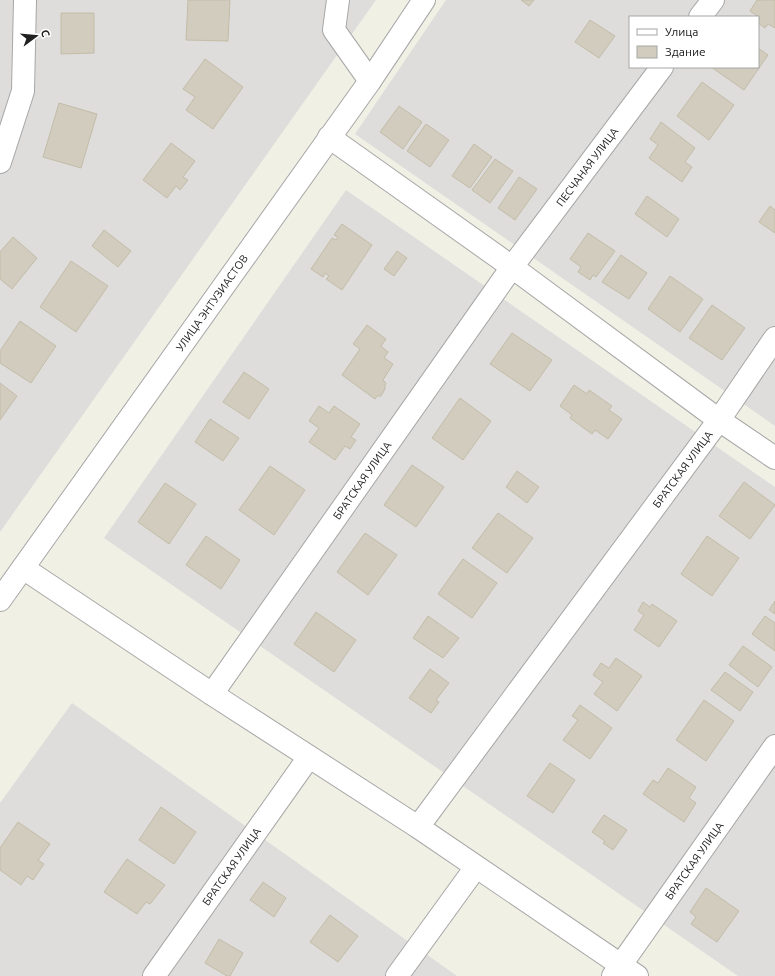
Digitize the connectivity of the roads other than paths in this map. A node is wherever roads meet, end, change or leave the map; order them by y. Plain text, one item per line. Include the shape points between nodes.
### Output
1 (25, 0) edge
2 (338, 0) edge
3 (424, 0) edge
4 (713, 0) edge
5 (701, 16) edge
6 (661, 68) edge
7 (370, 81) junction
8 (329, 137) junction
9 (0, 162) edge
10 (512, 267) junction
11 (775, 338) edge
12 (719, 420) junction
13 (775, 458) edge
14 (23, 568) junction
15 (0, 600) edge
16 (212, 694) junction
17 (775, 746) edge
18 (309, 757) junction
19 (418, 827) junction
20 (476, 866) junction
21 (624, 972) edge
22 (154, 976) edge
23 (397, 976) edge

1 - 9 street via 23,91
2 - 7 street via 334,30
3 - 7 street, УЛИЦА ЭНТУЗИАСТОВ
4 - 5 street
6 - 10 street, ПЕСЧАНАЯ УЛИЦА
7 - 8 street, УЛИЦА ЭНТУЗИАСТОВ
8 - 10 street
8 - 14 street, УЛИЦА ЭНТУЗИАСТОВ
10 - 12 street
10 - 16 street, БРАТСКАЯ УЛИЦА
11 - 12 street
12 - 13 street
12 - 19 street, БРАТСКАЯ УЛИЦА
14 - 15 street, УЛИЦА ЭНТУЗИАСТОВ
14 - 16 street
16 - 18 street
17 - 21 street, БРАТСКАЯ УЛИЦА
18 - 19 street
18 - 22 street, БРАТСКАЯ УЛИЦА
19 - 20 street
20 - 21 street
20 - 23 street

